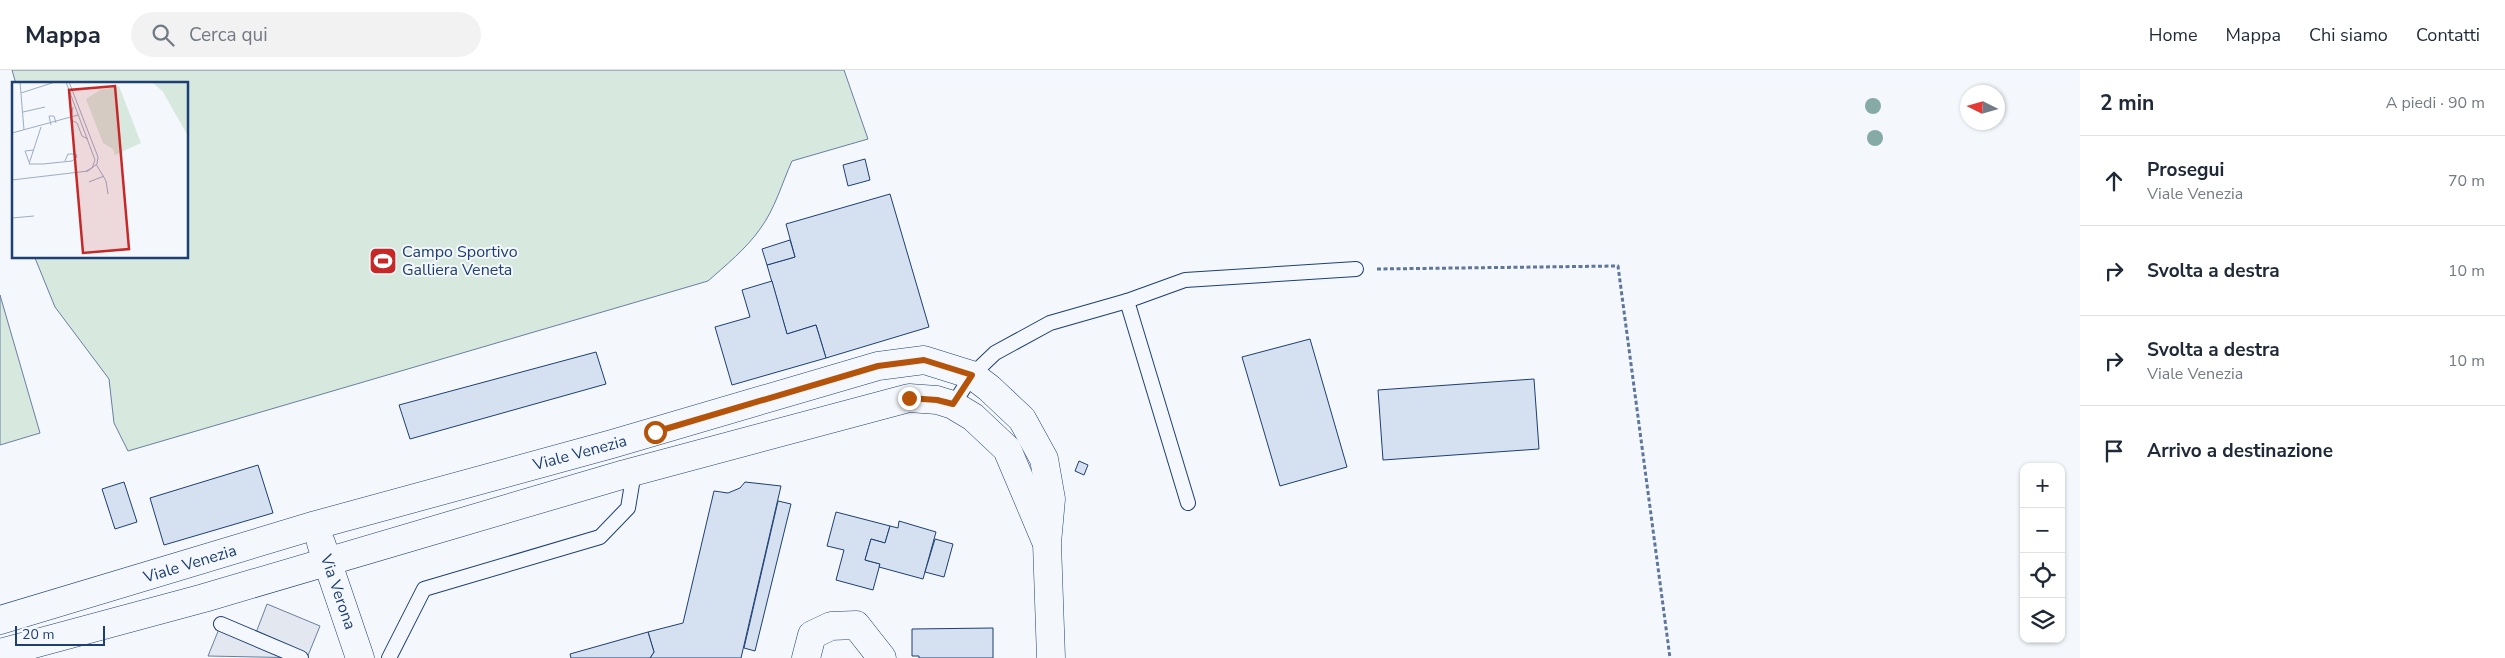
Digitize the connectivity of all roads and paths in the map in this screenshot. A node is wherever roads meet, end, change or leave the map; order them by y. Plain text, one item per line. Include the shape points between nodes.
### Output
1 (1356, 269) joint
2 (1127, 301) junction
3 (972, 375) junction
4 (953, 404) junction
5 (634, 472) junction
6 (1188, 503) dead end
7 (316, 525) junction
8 (1047, 543) junction
9 (327, 562) junction
10 (0, 620) edge
11 (221, 624) dead end
12 (0, 653) edge
13 (301, 658) edge
14 (360, 658) edge
15 (389, 658) edge
16 (806, 658) edge
17 (882, 658) edge
18 (1051, 658) edge
19 (1670, 658) edge

1 - 2 lane via 1185,280
1 - 19 path via 1618,266
2 - 3 lane via 1050,323 995,353
2 - 6 lane
3 - 4 lane
3 - 7 street, Viale Venezia via 924,360 878,366 621,442
3 - 8 street, Viale Venezia via 1022,419 1044,459 1051,499
4 - 5 street, Viale Venezia via 909,398
4 - 8 street, Viale Venezia via 1007,449
5 - 9 street, Viale Venezia
5 - 15 lane via 628,508 600,537 424,589
7 - 9 street, Via Verona
7 - 10 street, Viale Venezia
8 - 18 street, Viale Venezia
9 - 12 street, Viale Venezia
9 - 14 street, Via Verona
11 - 13 lane
16 - 17 street via 812,635 831,626 856,625

